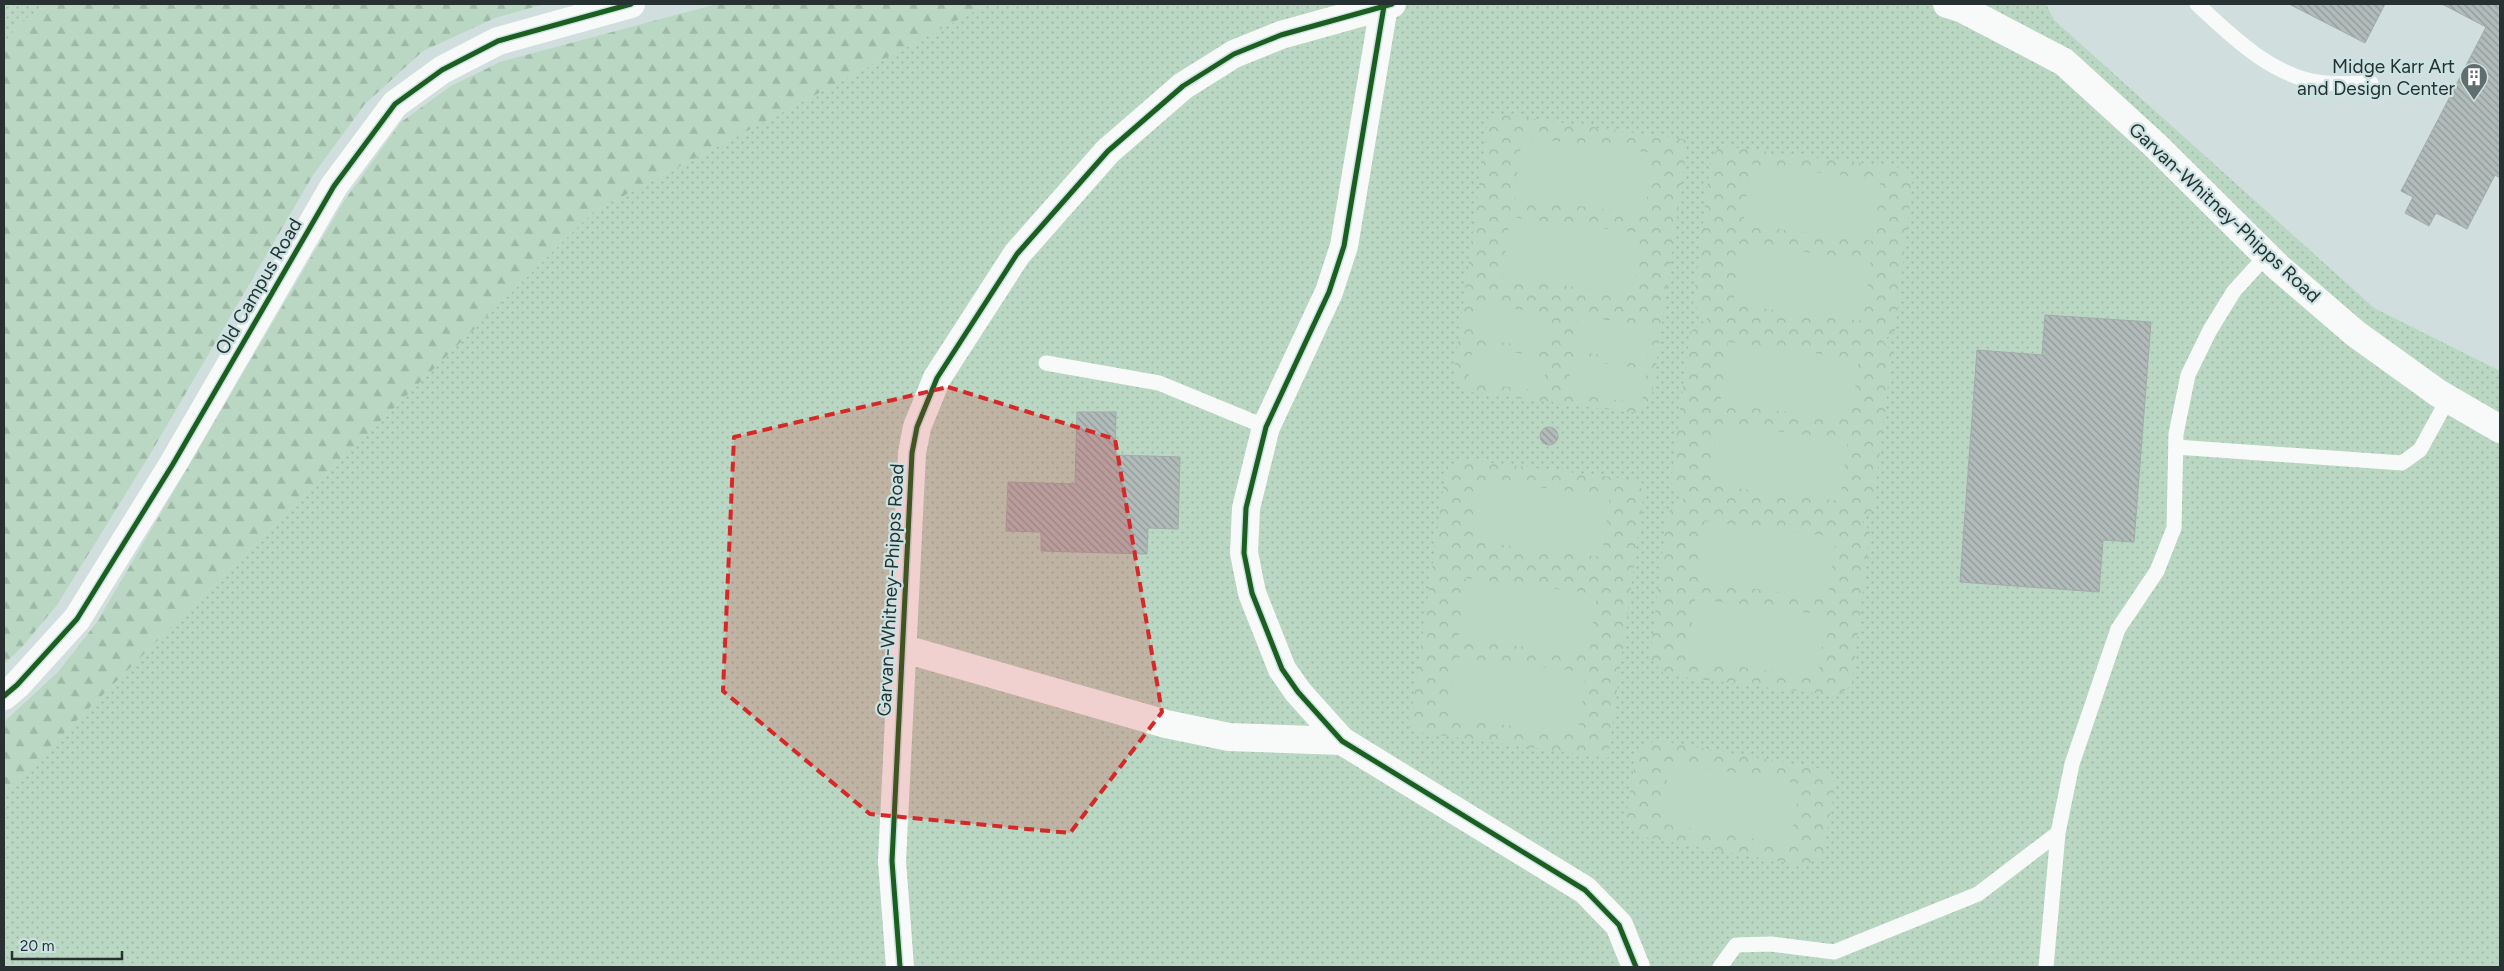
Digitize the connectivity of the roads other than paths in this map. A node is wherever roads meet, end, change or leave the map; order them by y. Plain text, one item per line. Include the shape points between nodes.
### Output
1 (631, 4) edge
2 (1947, 4) edge
3 (2197, 4) edge
4 (1388, 5) edge
5 (2371, 83) dead end
6 (2267, 255) junction
7 (1046, 363) dead end
8 (2448, 399) junction
9 (1266, 426) junction
10 (2500, 429) edge
11 (2176, 447) junction
12 (901, 648) junction
13 (4, 696) edge
14 (1342, 741) junction
15 (2058, 833) junction
16 (900, 967) edge
17 (1636, 967) edge
18 (1720, 967) edge
19 (2046, 967) edge

1 - 13 street, Old Campus Road via 498,40 442,70 395,104 334,186 173,464 77,619
2 - 6 street, Garvan-Whitney-Phipps Road via 1963,9 2064,62 2155,145
3 - 5 lane via 2243,47 2296,76 2324,83
4 - 9 street via 1344,246 1329,292
4 - 12 street, Garvan-Whitney-Phipps Road via 1281,35 1234,54 1183,86 1108,151 1017,254 937,378 917,427 912,453
6 - 8 street, Garvan-Whitney-Phipps Road via 2356,334
6 - 11 lane via 2234,291 2188,375
7 - 9 lane via 1159,383
8 - 10 street, Garvan-Whitney-Phipps Road
8 - 11 lane via 2420,450 2402,463
9 - 14 street via 1246,508 1244,554 1252,593 1282,669
11 - 15 lane via 2174,528 2157,571 2118,629 2072,764
12 - 14 street via 1166,724 1229,737
12 - 16 street, Garvan-Whitney-Phipps Road via 892,861
14 - 17 street via 1585,890 1619,925
15 - 18 lane via 1978,894 1876,936 1834,952 1771,944 1736,945
15 - 19 lane

